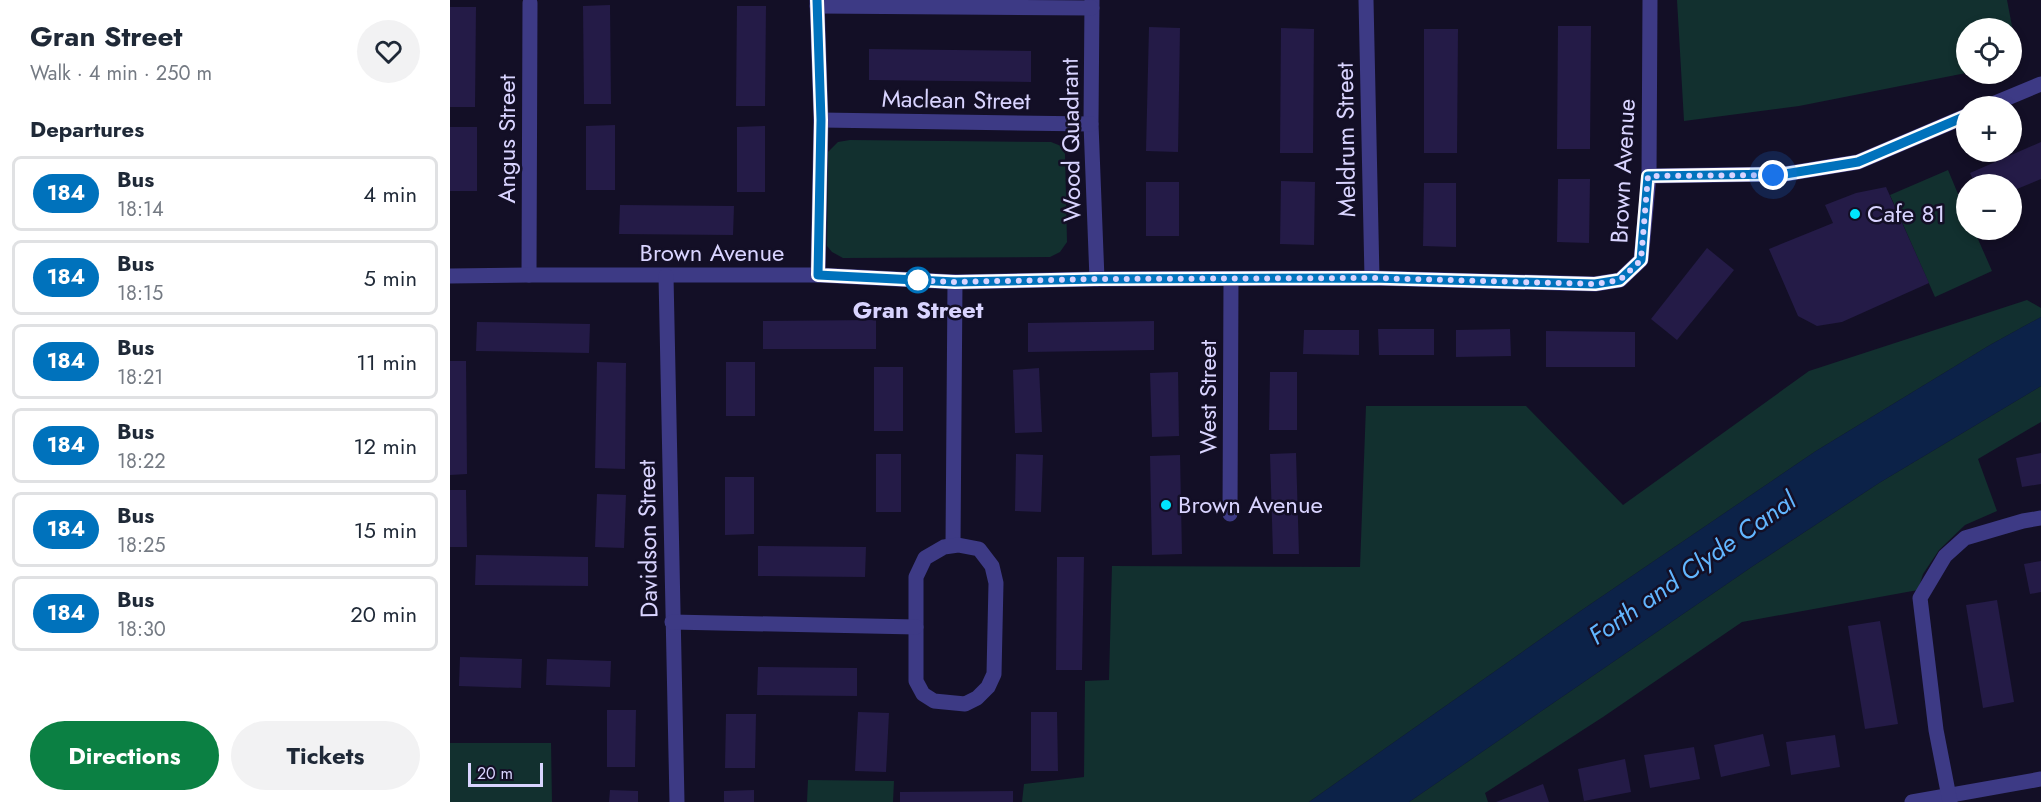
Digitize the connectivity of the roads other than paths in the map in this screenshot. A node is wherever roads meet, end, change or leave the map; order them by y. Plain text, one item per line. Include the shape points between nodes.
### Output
1 (1366, 0) edge
2 (1650, 0) edge
3 (530, 3) dead end
4 (817, 3) edge
5 (1092, 4) edge
6 (2041, 84) edge
7 (2012, 96) edge
8 (821, 120) junction
9 (1956, 120) edge
10 (1091, 124) junction
11 (1648, 176) junction
12 (529, 274) junction
13 (818, 275) junction
14 (450, 276) edge
15 (666, 276) junction
16 (1372, 278) junction
17 (1097, 279) junction
18 (1231, 279) junction
19 (955, 282) junction
20 (1230, 514) dead end
21 (2041, 518) edge
22 (953, 545) junction
23 (672, 622) junction
24 (916, 627) junction
25 (2041, 778) edge
26 (1950, 799) edge
27 (677, 802) edge
28 (1912, 802) edge

1 - 16 street, Meldrum Street
2 - 11 street, Brown Avenue
3 - 12 street, Angus Street
4 - 5 street
4 - 8 street
5 - 10 street, Wood Quadrant
6 - 7 street
8 - 10 street, Maclean Street
8 - 13 street
9 - 11 street via 1858,162 1785,174
10 - 17 street, Wood Quadrant
11 - 16 street, Brown Avenue via 1641,260 1620,280 1595,284
12 - 14 street, Brown Avenue
12 - 15 street, Brown Avenue
13 - 15 street, Brown Avenue
13 - 19 street, Brown Avenue
15 - 23 street, Davidson Street
16 - 18 street, Brown Avenue
17 - 18 street, Brown Avenue
17 - 19 street, Brown Avenue
18 - 20 street, West Street
19 - 22 street
21 - 26 street via 1965,538 1945,556 1920,598 1936,730
22 - 24 street via 925,558 916,577
22 - 24 street via 979,549 992,566 996,583 994,674 988,687 965,704 934,701 923,694 916,681
23 - 24 street
23 - 27 street, Davidson Street
25 - 26 street
26 - 28 street

